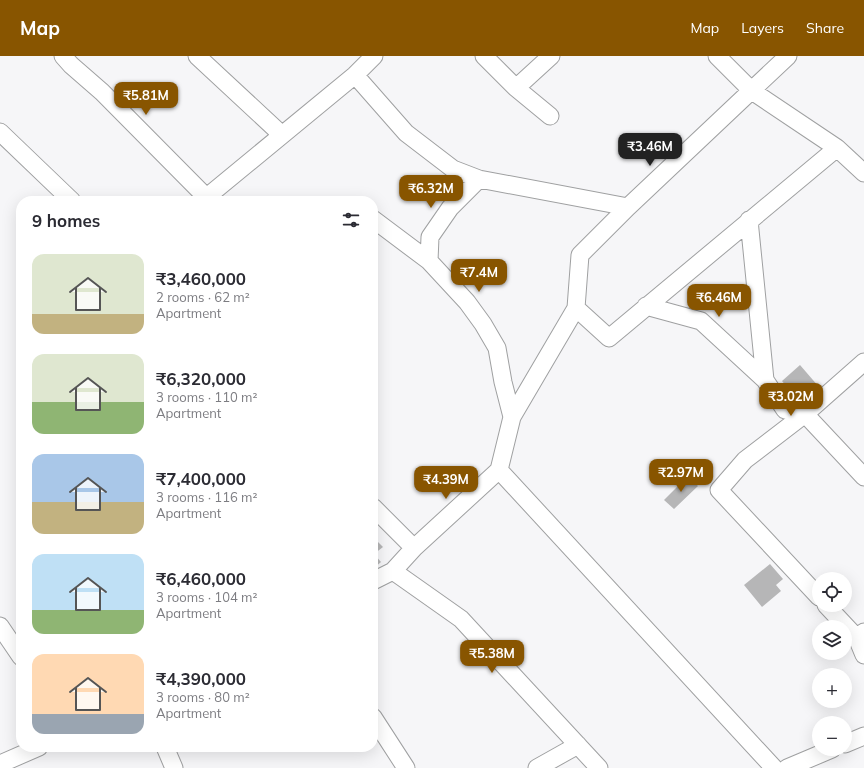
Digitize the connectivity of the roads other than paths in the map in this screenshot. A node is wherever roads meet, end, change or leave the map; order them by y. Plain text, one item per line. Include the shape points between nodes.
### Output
1 (63, 56) edge
2 (197, 56) edge
3 (374, 56) edge
4 (484, 56) edge
5 (551, 56) edge
6 (717, 56) edge
7 (788, 56) edge
8 (356, 75) junction
9 (516, 88) junction
10 (752, 91) junction
11 (550, 116) dead end
12 (0, 132) edge
13 (282, 136) junction
14 (837, 148) junction
15 (864, 173) edge
16 (479, 180) junction
17 (67, 196) edge
18 (201, 196) edge
19 (208, 196) edge
20 (628, 207) junction
21 (749, 220) junction
22 (378, 223) edge
23 (429, 261) junction
24 (646, 306) junction
25 (576, 308) junction
26 (864, 362) edge
27 (765, 380) junction
28 (805, 414) junction
29 (512, 417) junction
30 (499, 470) junction
31 (864, 477) edge
32 (378, 512) edge
33 (414, 548) junction
34 (393, 571) junction
35 (378, 578) edge
36 (812, 589) edge
37 (834, 612) edge
38 (0, 626) edge
39 (860, 635) edge
40 (16, 650) edge
41 (864, 655) edge
42 (378, 725) edge
43 (864, 736) edge
44 (852, 741) edge
45 (578, 745) junction
46 (28, 752) edge
47 (167, 752) edge
48 (815, 756) edge
49 (0, 764) edge
50 (174, 768) edge
51 (406, 768) edge
52 (537, 768) edge
53 (599, 768) edge
54 (774, 768) edge
55 (787, 768) edge

1 - 18 street via 102,92
2 - 13 street
3 - 8 street
4 - 9 street
5 - 9 street
6 - 10 street
7 - 10 street
8 - 13 street
8 - 16 street via 406,133 453,169
9 - 11 street
10 - 14 street
10 - 20 street
12 - 17 street
13 - 19 street
14 - 15 street
14 - 21 street
16 - 20 street
16 - 23 street via 450,208 430,237
20 - 25 street via 580,255
21 - 24 street
21 - 27 street
22 - 23 street
23 - 29 street via 468,302 497,348
24 - 25 street via 609,338
24 - 27 street via 701,320
25 - 29 street
26 - 28 street
27 - 28 street via 785,410
28 - 31 street
28 - 36 street via 745,460 720,490
29 - 30 street
30 - 33 street
30 - 54 street
32 - 33 street
33 - 34 street
34 - 35 street
34 - 45 street via 461,619
37 - 39 street
38 - 40 street
39 - 41 street
42 - 51 street
43 - 44 street
45 - 52 street
45 - 53 street
46 - 49 street
47 - 50 street
48 - 55 street

